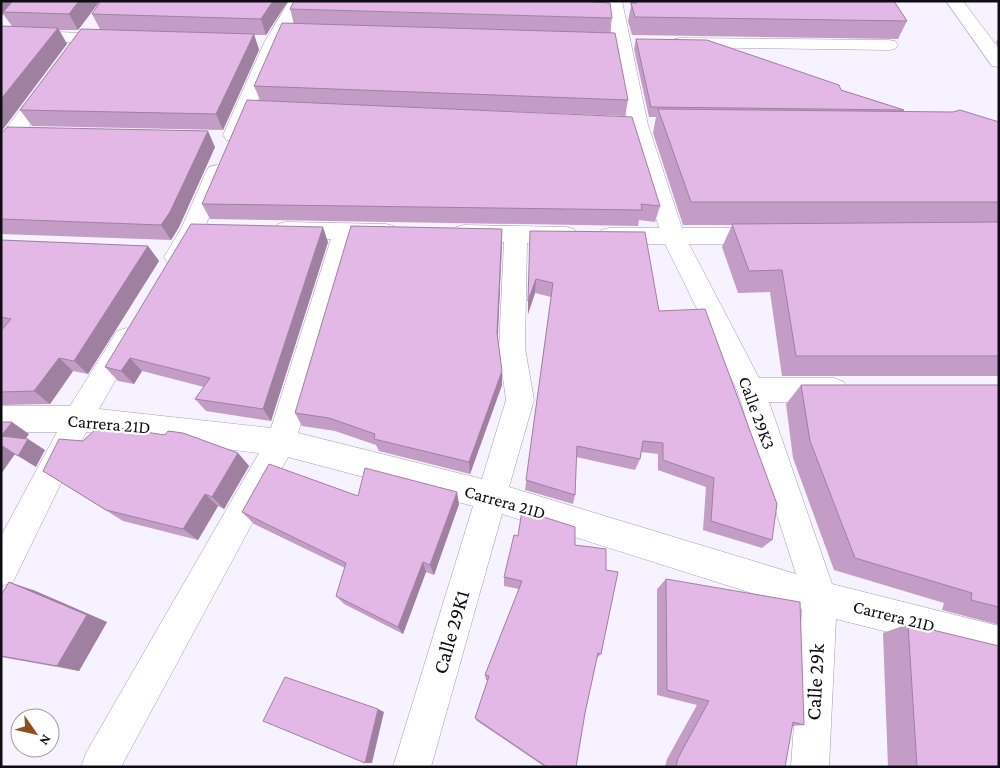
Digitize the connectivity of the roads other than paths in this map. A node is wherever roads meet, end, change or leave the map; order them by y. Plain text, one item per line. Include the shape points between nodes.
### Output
1 (297, 1) edge
2 (614, 1) edge
3 (954, 1) edge
4 (3, 28) edge
5 (88, 31) junction
6 (130, 40) edge
7 (662, 43) edge
8 (889, 45) dead end
9 (71, 54) edge
10 (999, 62) edge
11 (60, 70) edge
12 (16, 139) edge
13 (269, 230) edge
14 (345, 231) junction
15 (412, 232) edge
16 (440, 233) edge
17 (516, 234) junction
18 (782, 236) edge
19 (673, 237) junction
20 (164, 276) edge
21 (138, 318) edge
22 (751, 390) junction
23 (860, 390) edge
24 (1, 419) edge
25 (78, 419) junction
26 (281, 442) junction
27 (490, 496) junction
28 (1, 570) edge
29 (820, 598) junction
30 (999, 643) edge
31 (100, 767) edge
32 (412, 767) edge
33 (810, 767) edge

1 - 20 street via 277,38 255,108 221,138 202,229 169,251
2 - 19 street, Calle 29K3 via 638,125
3 - 10 street
4 - 5 street
5 - 6 street
5 - 9 street
7 - 8 street
11 - 12 street
13 - 14 street
14 - 15 street
14 - 26 street
16 - 17 street
17 - 19 street
17 - 27 street, Calle 29K1 via 512,348 520,400
18 - 19 street
19 - 22 street, Calle 29K3
21 - 25 street
22 - 23 street
22 - 29 street, Calle 29K3
24 - 25 street, Carrera 21D
25 - 26 street, Carrera 21D
25 - 28 street
26 - 27 street, Carrera 21D
26 - 31 street
27 - 29 street, Carrera 21D
27 - 32 street, Calle 29K1
29 - 30 street, Carrera 21D
29 - 33 street, Calle 29k

